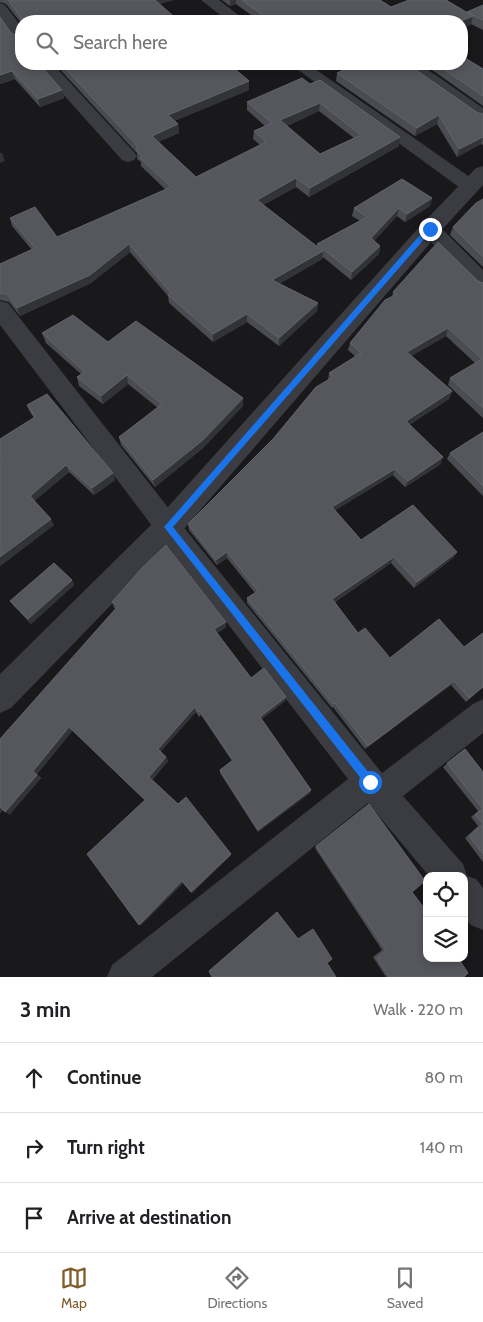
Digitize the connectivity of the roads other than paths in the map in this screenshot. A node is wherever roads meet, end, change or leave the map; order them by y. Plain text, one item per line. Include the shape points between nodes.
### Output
1 (6, 0) edge
2 (208, 0) edge
3 (0, 1) edge
4 (0, 8) edge
5 (229, 15) edge
6 (15, 28) edge
7 (49, 70) edge
8 (307, 70) edge
9 (421, 73) edge
10 (483, 116) edge
11 (128, 156) dead end
12 (476, 180) edge
13 (430, 229) junction
14 (483, 283) edge
15 (0, 309) edge
16 (168, 527) junction
17 (0, 696) edge
18 (483, 714) edge
19 (375, 788) junction
20 (448, 872) edge
21 (468, 895) edge
22 (483, 912) edge
23 (124, 977) edge

1 - 3 street
2 - 5 street
4 - 6 street
7 - 11 street
8 - 12 street
9 - 10 street
12 - 13 street
13 - 14 street
13 - 16 street
15 - 16 street
16 - 17 street
16 - 19 street
18 - 19 street
19 - 20 street
19 - 23 street
21 - 22 street

